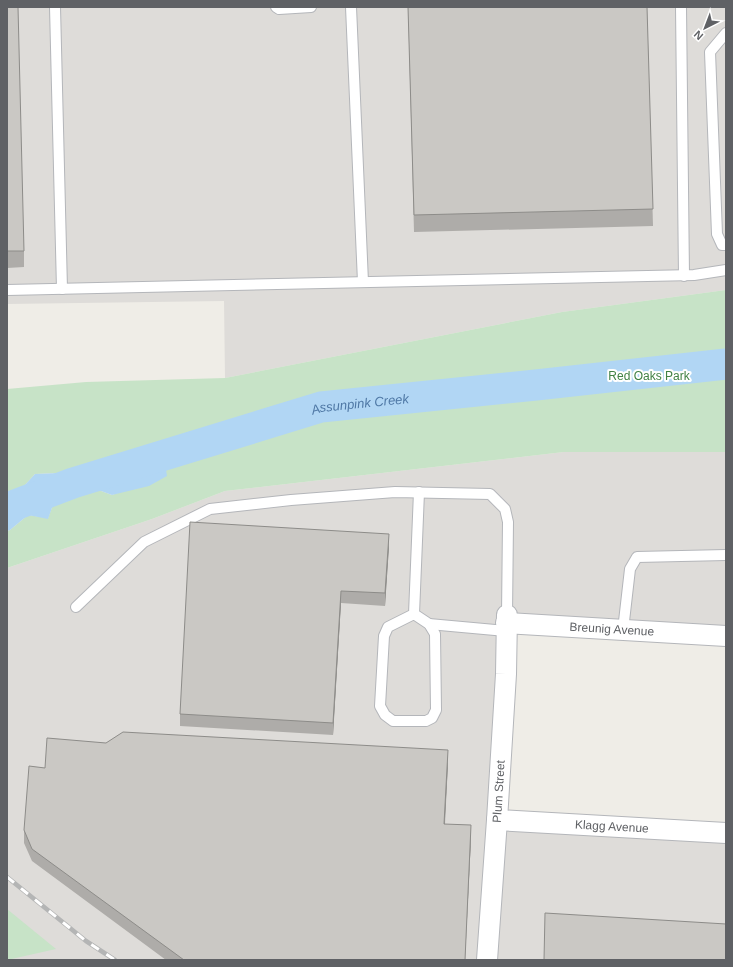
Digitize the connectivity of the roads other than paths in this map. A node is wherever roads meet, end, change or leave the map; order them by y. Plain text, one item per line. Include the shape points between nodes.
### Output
1 (55, 7) edge
2 (276, 7) edge
3 (311, 7) edge
4 (351, 7) edge
5 (681, 7) edge
6 (726, 33) edge
7 (726, 245) edge
8 (726, 270) edge
9 (684, 276) junction
10 (363, 282) junction
11 (62, 289) junction
12 (7, 290) edge
13 (418, 492) junction
14 (726, 555) edge
15 (76, 607) dead end
16 (414, 614) junction
17 (507, 623) junction
18 (429, 624) junction
19 (623, 630) junction
20 (726, 636) edge
21 (497, 820) junction
22 (726, 833) edge
23 (487, 960) edge

1 - 11 lane
2 - 3 lane
4 - 10 lane
5 - 9 lane
6 - 7 lane via 710,52 717,234 722,245
8 - 9 lane
9 - 10 lane
10 - 11 lane
11 - 12 lane
13 - 15 lane via 306,499 210,509 144,542
13 - 16 lane
13 - 17 lane via 490,494 505,509 508,522
14 - 19 lane via 637,558 630,569
16 - 18 lane
16 - 18 lane via 388,627 384,636 380,706 385,715 393,721 426,721 432,718 436,710 435,634
17 - 18 lane
17 - 19 street, Breunig Avenue
17 - 21 street, Plum Street
19 - 20 street, Breunig Avenue
21 - 22 street, Klagg Avenue
21 - 23 street, Plum Street

